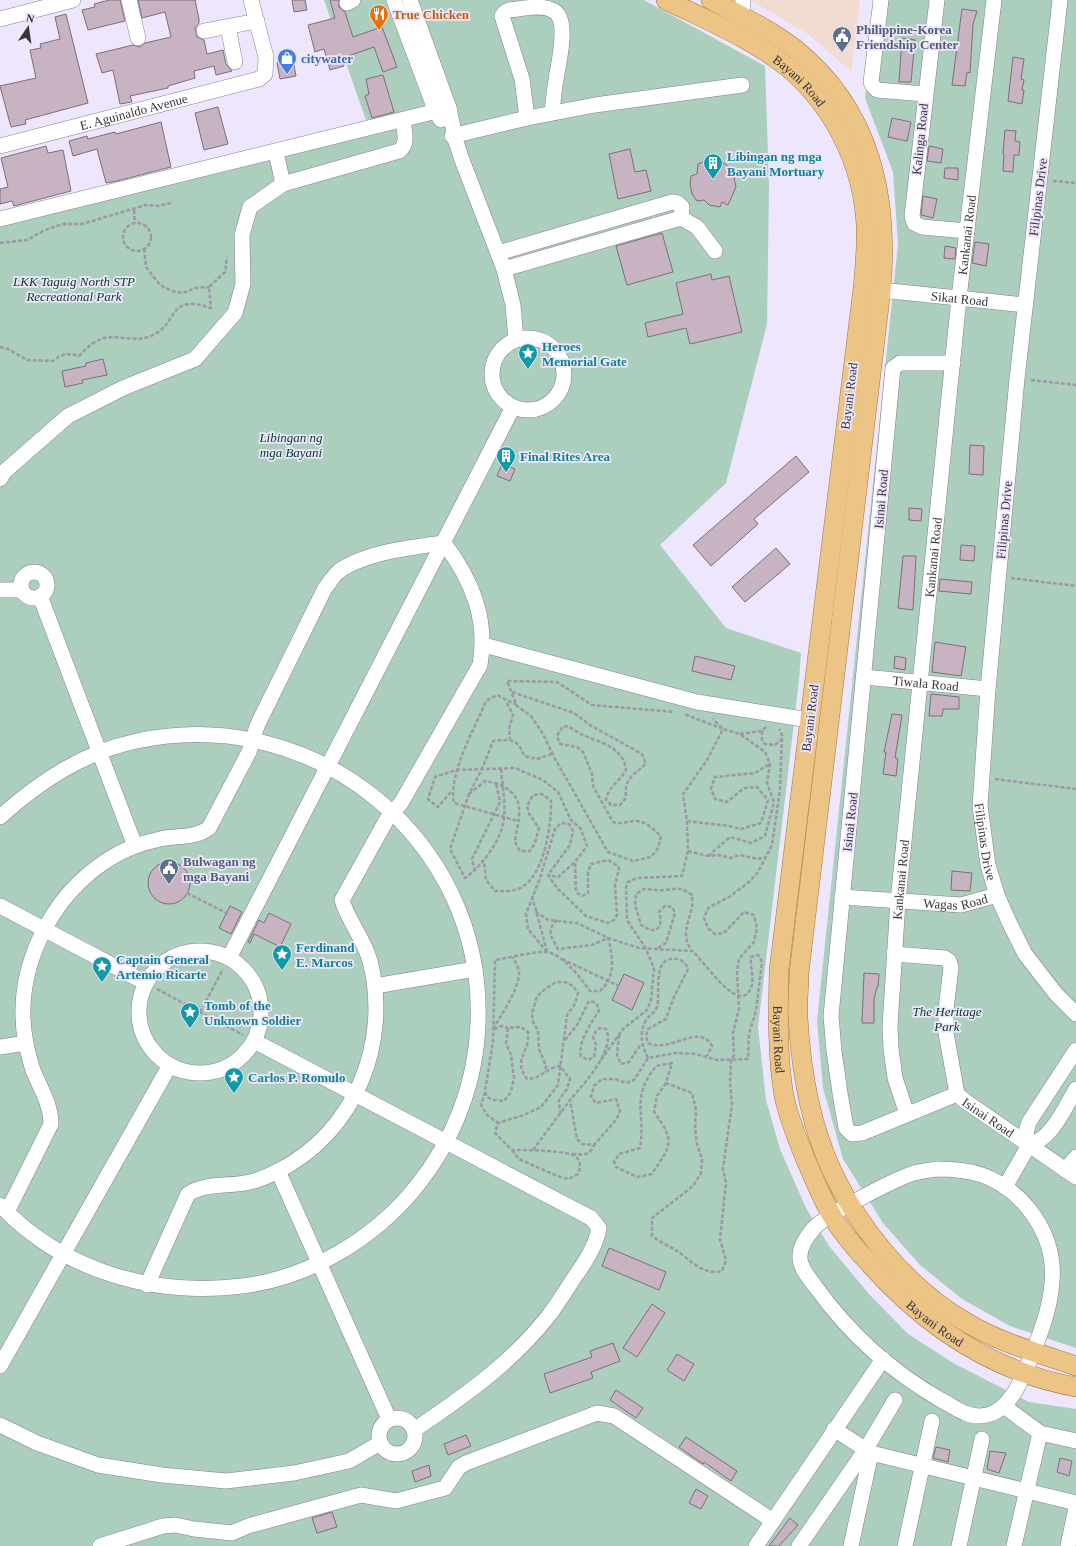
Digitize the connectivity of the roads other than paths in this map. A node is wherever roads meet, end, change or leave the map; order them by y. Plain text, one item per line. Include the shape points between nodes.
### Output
1 (73, 0) edge
2 (129, 0) edge
3 (251, 0) edge
4 (394, 0) edge
5 (410, 0) edge
6 (666, 0) edge
7 (710, 0) edge
8 (881, 0) edge
9 (937, 0) edge
10 (994, 0) edge
11 (1060, 0) edge
12 (743, 8) edge
13 (0, 19) edge
14 (257, 21) junction
15 (228, 27) junction
16 (204, 31) dead end
17 (138, 38) dead end
18 (235, 62) dead end
19 (742, 85) dead end
20 (925, 94) junction
21 (442, 110) junction
22 (552, 113) junction
23 (527, 118) junction
24 (403, 120) junction
25 (454, 138) junction
26 (0, 146) edge
27 (276, 152) junction
28 (283, 184) junction
29 (681, 218) junction
30 (0, 219) edge
31 (967, 231) junction
32 (715, 252) dead end
33 (498, 253) junction
34 (504, 269) junction
35 (880, 290) junction
36 (959, 298) junction
37 (1025, 305) junction
38 (516, 340) junction
39 (953, 363) junction
40 (513, 407) junction
41 (0, 479) edge
42 (444, 543) junction
43 (0, 590) edge
44 (22, 590) junction
45 (40, 596) junction
46 (484, 646) junction
47 (864, 677) junction
48 (919, 682) junction
49 (988, 689) junction
50 (810, 720) junction
51 (253, 739) junction
52 (98, 752) junction
53 (328, 766) junction
54 (393, 812) junction
55 (0, 817) edge
56 (135, 846) junction
57 (997, 895) junction
58 (842, 897) junction
59 (898, 900) junction
60 (0, 906) edge
61 (44, 928) junction
62 (894, 954) junction
63 (229, 958) junction
64 (475, 969) junction
65 (146, 983) junction
66 (375, 986) junction
67 (1076, 1014) edge
68 (254, 1041) junction
69 (26, 1042) junction
70 (0, 1047) edge
71 (1076, 1050) edge
72 (170, 1065) junction
73 (1076, 1089) edge
74 (957, 1094) junction
75 (357, 1095) junction
76 (907, 1114) junction
77 (447, 1142) junction
78 (1029, 1145) junction
79 (1076, 1157) edge
80 (278, 1172) junction
81 (1071, 1173) edge
82 (1005, 1187) junction
83 (851, 1205) junction
84 (3, 1209) edge
85 (832, 1215) junction
86 (63, 1254) junction
87 (318, 1264) junction
88 (147, 1285) junction
89 (1034, 1351) junction
90 (883, 1359) junction
91 (0, 1366) edge
92 (1076, 1366) edge
93 (1024, 1373) junction
94 (1076, 1387) edge
95 (895, 1400) dead end
96 (1004, 1406) junction
97 (389, 1419) junction
98 (932, 1421) dead end
99 (0, 1425) edge
100 (834, 1429) junction
101 (414, 1430) junction
102 (1040, 1433) junction
103 (982, 1439) dead end
104 (1076, 1441) edge
105 (380, 1443) junction
106 (869, 1451) junction
107 (923, 1465) junction
108 (975, 1477) junction
109 (1028, 1490) junction
110 (1076, 1503) edge
111 (1076, 1508) edge
112 (773, 1521) junction
113 (232, 1540) edge
114 (100, 1546) edge
115 (756, 1546) edge
116 (799, 1546) edge
117 (851, 1546) edge
118 (905, 1546) edge
119 (959, 1546) edge
120 (1014, 1546) edge
121 (1068, 1546) edge

1 - 13 street
2 - 17 street
3 - 14 street
4 - 21 street
5 - 21 street
6 - 35 main road, Bayani Road via 754,44 786,66 810,88 827,110 846,142 860,185 867,251
7 - 12 main road, Bayani Road
8 - 20 street via 871,82 877,90
9 - 20 street, Kalinga Road
10 - 31 street, Kankanai Road
11 - 37 street, Filipinas Drive
12 - 35 main road, Bayani Road via 759,25 794,49 822,73 843,99 863,136 878,184 882,220 884,257
14 - 15 street
14 - 26 street, E. Aguinaldo Avenue via 266,57 265,74 250,82
15 - 16 street
15 - 18 street
19 - 22 street
20 - 31 street, Kalinga Road via 912,216 914,223 922,227
21 - 24 street
21 - 25 street
22 - 23 street
22 - 23 street via 561,50 559,14 535,7 509,10 502,16 522,80
23 - 25 street
24 - 27 street
24 - 28 street via 406,142 399,151
25 - 33 street
27 - 28 street
27 - 30 street
28 - 41 street via 250,207 242,235 243,284 235,313 195,358 123,388 68,416 5,470
29 - 32 street via 697,227
29 - 33 street via 682,207 672,202
29 - 34 street
31 - 36 street, Kankanai Road
33 - 34 street
34 - 38 street via 513,304
35 - 36 street, Sikat Road
35 - 50 main road, Bayani Road
35 - 83 main road, Bayani Road via 807,908 798,1017 807,1093 819,1136 832,1171
36 - 37 street, Sikat Road
36 - 39 street, Kankanai Road
37 - 49 street, Filipinas Drive
38 - 40 street via 498,354 494,361 492,376 496,391
38 - 40 street via 537,339 555,349 563,364 564,380 558,396 545,406 529,410
39 - 47 street, Isinai Road via 900,363 893,368
39 - 48 street, Kankanai Road
40 - 42 street
42 - 46 street via 461,564 473,593 482,621
42 - 51 street via 385,553 338,571 326,588 257,726
42 - 53 street
43 - 44 street
44 - 45 street via 28,596
44 - 45 street via 23,578 30,572 38,572 45,578 47,586
45 - 52 street
46 - 50 street via 697,702
46 - 54 street via 480,665
47 - 48 street, Tiwala Road
47 - 58 street, Isinai Road
48 - 49 street, Tiwala Road
48 - 59 street, Kankanai Road
49 - 57 street, Filipinas Drive via 980,806 988,865
50 - 85 main road, Bayani Road via 779,970 778,1021 784,1097 797,1140
51 - 52 street via 214,734 175,735 136,741
51 - 53 street via 292,750
51 - 56 street via 249,752 209,828 197,834
52 - 55 street via 62,769 29,791
52 - 56 street
53 - 54 street via 362,787
53 - 63 street
54 - 64 street via 417,838 448,887 467,934
54 - 66 street via 342,900 370,959
56 - 61 street via 109,859 82,880 62,899
57 - 59 street, Wagas Road via 960,905
57 - 67 street, Filipinas Drive via 1025,954 1056,994
58 - 59 street, Wagas Road
58 - 76 street, Isinai Road via 831,1016 846,1128 852,1134 862,1134
59 - 62 street, Kankanai Road
60 - 61 street
61 - 65 street
61 - 69 street via 26,981
62 - 74 street via 945,958 949,961 951,967 946,1033
62 - 76 street, Kankanai Road via 891,1049 895,1078
63 - 65 street via 206,951 182,953 161,965
63 - 68 street via 248,973 259,994 261,1018
64 - 66 street
64 - 77 street via 479,1004 472,1075
65 - 72 street via 139,1006 141,1029 152,1049
66 - 75 street via 374,1044
68 - 72 street via 238,1059 217,1070 193,1072
68 - 75 street
69 - 70 street
69 - 84 street via 32,1069 50,1108 51,1124
71 - 78 street via 1029,1122 1026,1132
72 - 86 street
73 - 78 street via 1047,1135 1038,1143
74 - 76 street, Isinai Road
74 - 78 street, Isinai Road
75 - 77 street
75 - 80 street via 340,1120 320,1142
77 - 87 street via 428,1172 400,1206 350,1247
77 - 101 street via 591,1218 599,1228 597,1239 582,1266 549,1314 522,1345 481,1382
78 - 81 street, Isinai Road
78 - 82 street
79 - 81 street
80 - 87 street
80 - 88 street via 250,1182 197,1189 188,1194
82 - 83 street via 983,1175 961,1170 937,1169 916,1173 893,1182
82 - 89 street via 1018,1197 1035,1217 1047,1241 1052,1264 1048,1307
83 - 85 street
83 - 89 main road, Bayani Road via 873,1238 901,1271 936,1302 994,1338
84 - 86 street via 34,1235
85 - 90 street via 815,1228 803,1245 800,1258 804,1271 821,1295 855,1333
85 - 93 main road, Bayani Road via 859,1252 890,1287 926,1319 956,1341 989,1359
86 - 88 street via 118,1278
86 - 91 street
87 - 88 street via 251,1285 217,1289 182,1289
87 - 97 street
89 - 92 main road, Bayani Road
89 - 93 street
90 - 96 street via 928,1392 964,1413 976,1416 989,1415
90 - 100 street
93 - 94 main road, Bayani Road
93 - 96 street
95 - 106 street
96 - 102 street
97 - 101 street via 408,1421
97 - 105 street via 382,1425 379,1433
98 - 107 street
99 - 105 street via 37,1443 98,1465 226,1481 294,1473 349,1461
100 - 106 street
100 - 112 street
101 - 105 street via 414,1443 403,1452 397,1454 387,1451
102 - 104 street
102 - 109 street
103 - 108 street
106 - 107 street
106 - 116 street
106 - 117 street
107 - 108 street
107 - 118 street
108 - 109 street
108 - 119 street
109 - 110 street
109 - 120 street
111 - 121 street
112 - 113 street via 614,1416 597,1413 466,1463 460,1467 445,1488 396,1501 361,1494 248,1526
112 - 115 street
113 - 114 street via 175,1525 163,1526

